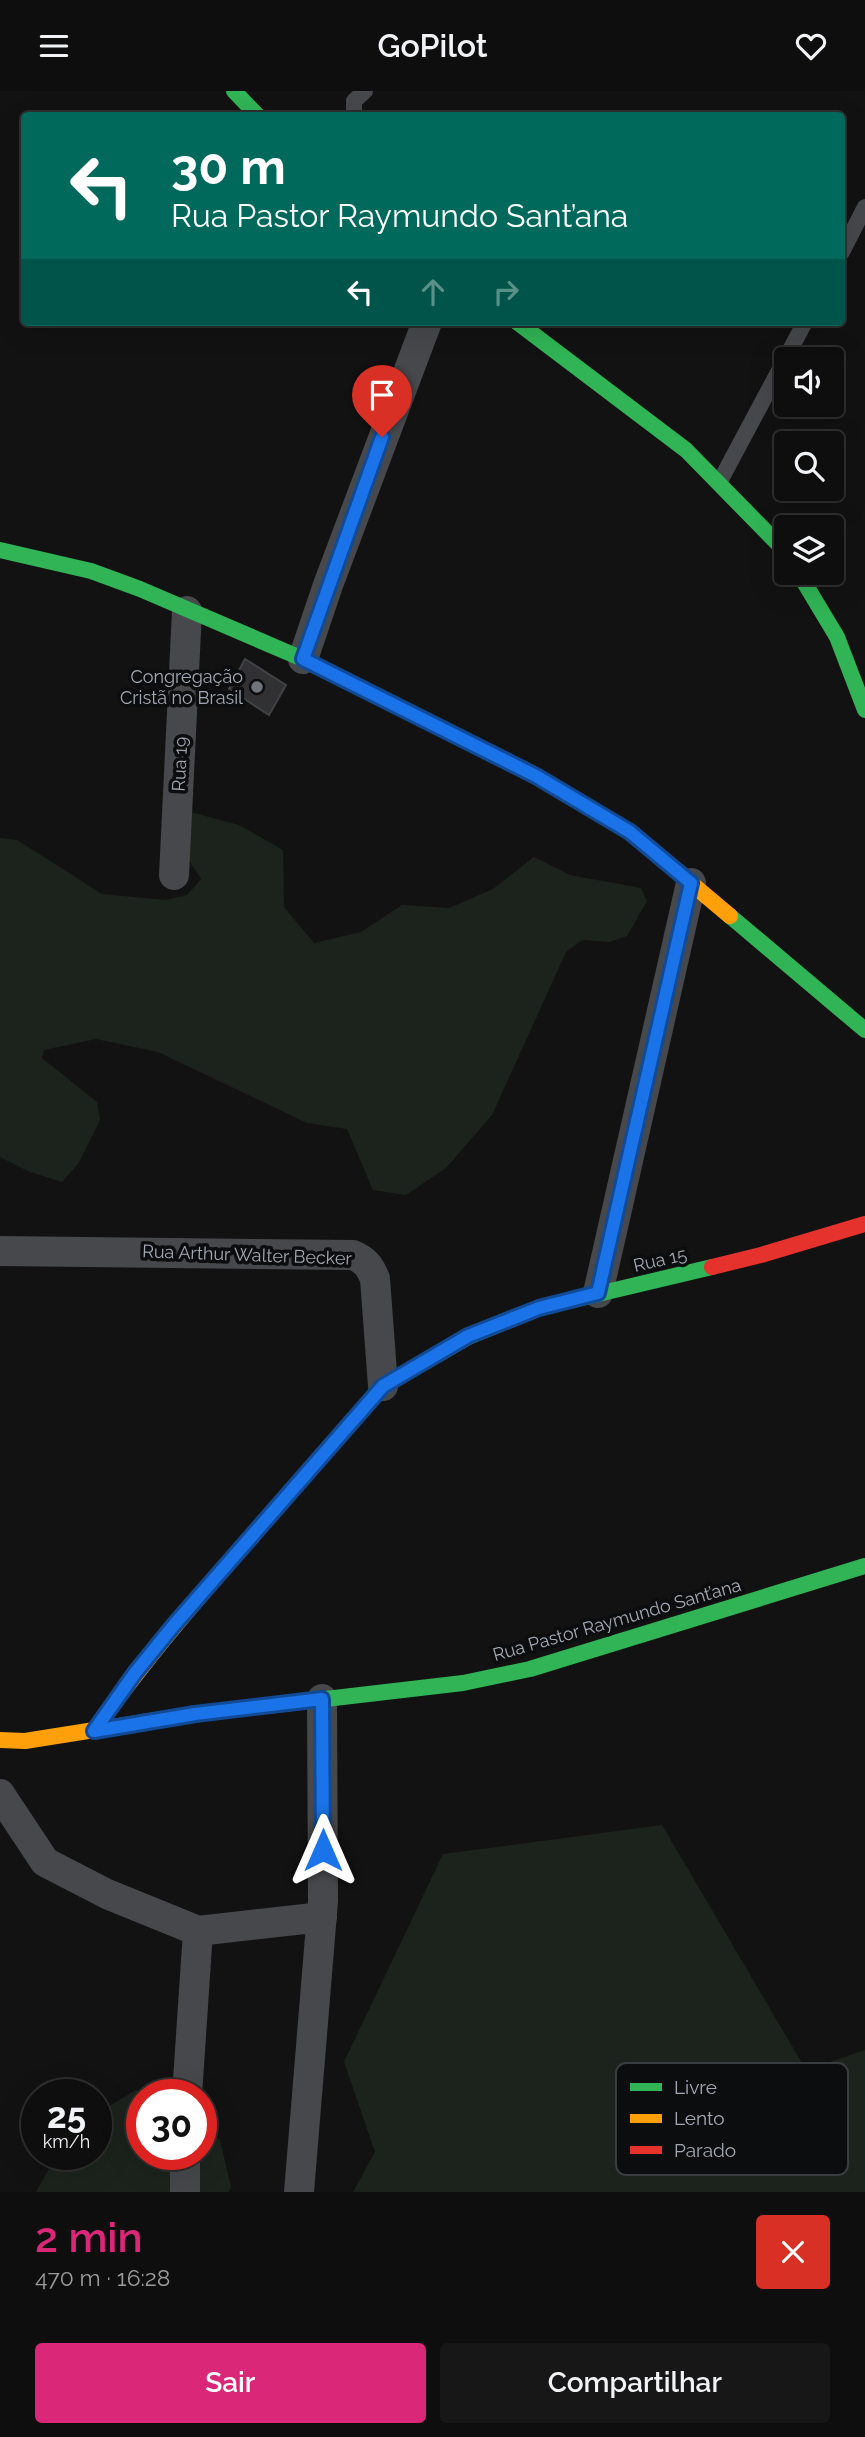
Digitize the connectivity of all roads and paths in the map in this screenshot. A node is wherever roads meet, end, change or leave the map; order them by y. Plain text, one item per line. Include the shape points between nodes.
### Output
1 (234, 91) edge
2 (365, 91) edge
3 (254, 112) edge
4 (354, 112) edge
5 (865, 207) edge
6 (845, 246) edge
7 (425, 326) edge
8 (522, 326) edge
9 (803, 326) edge
10 (719, 483) junction
11 (774, 540) edge
12 (0, 550) edge
13 (806, 585) edge
14 (187, 611) junction
15 (303, 659) junction
16 (865, 710) edge
17 (174, 876) dead end
18 (691, 883) junction
19 (865, 1030) edge
20 (865, 1224) edge
21 (0, 1251) edge
22 (598, 1293) junction
23 (383, 1386) junction
24 (865, 1566) edge
25 (322, 1699) junction
26 (94, 1731) junction
27 (8, 1746) edge
28 (0, 1794) edge
29 (322, 1917) junction
30 (198, 1931) junction
31 (188, 2079) edge
32 (185, 2170) edge
33 (185, 2192) edge
34 (299, 2192) edge

1 - 3 street
2 - 4 lane via 354,101
5 - 6 lane
7 - 15 street
8 - 10 street via 686,450
9 - 10 lane
10 - 11 street
12 - 14 street via 91,571
13 - 16 street via 837,638
14 - 15 street
14 - 17 street, Rua 19
15 - 18 street via 536,776 630,832
18 - 19 street
18 - 22 street
20 - 22 street, Rua 15 via 734,1262
21 - 23 street, Rua Arthur Walter Becker via 353,1255 364,1259 375,1279
22 - 23 street, Rua 15 via 539,1308 468,1336
23 - 26 street, Rua 15 via 174,1625
24 - 25 street, Rua Pastor Raymundo Sant’ana via 530,1669 463,1683
25 - 26 street, Rua Pastor Raymundo Sant’ana
25 - 29 street
26 - 27 street, Rua Pastor Raymundo Sant’ana
28 - 30 street via 45,1862 107,1894
29 - 30 street
29 - 34 street
30 - 31 street
32 - 33 street

